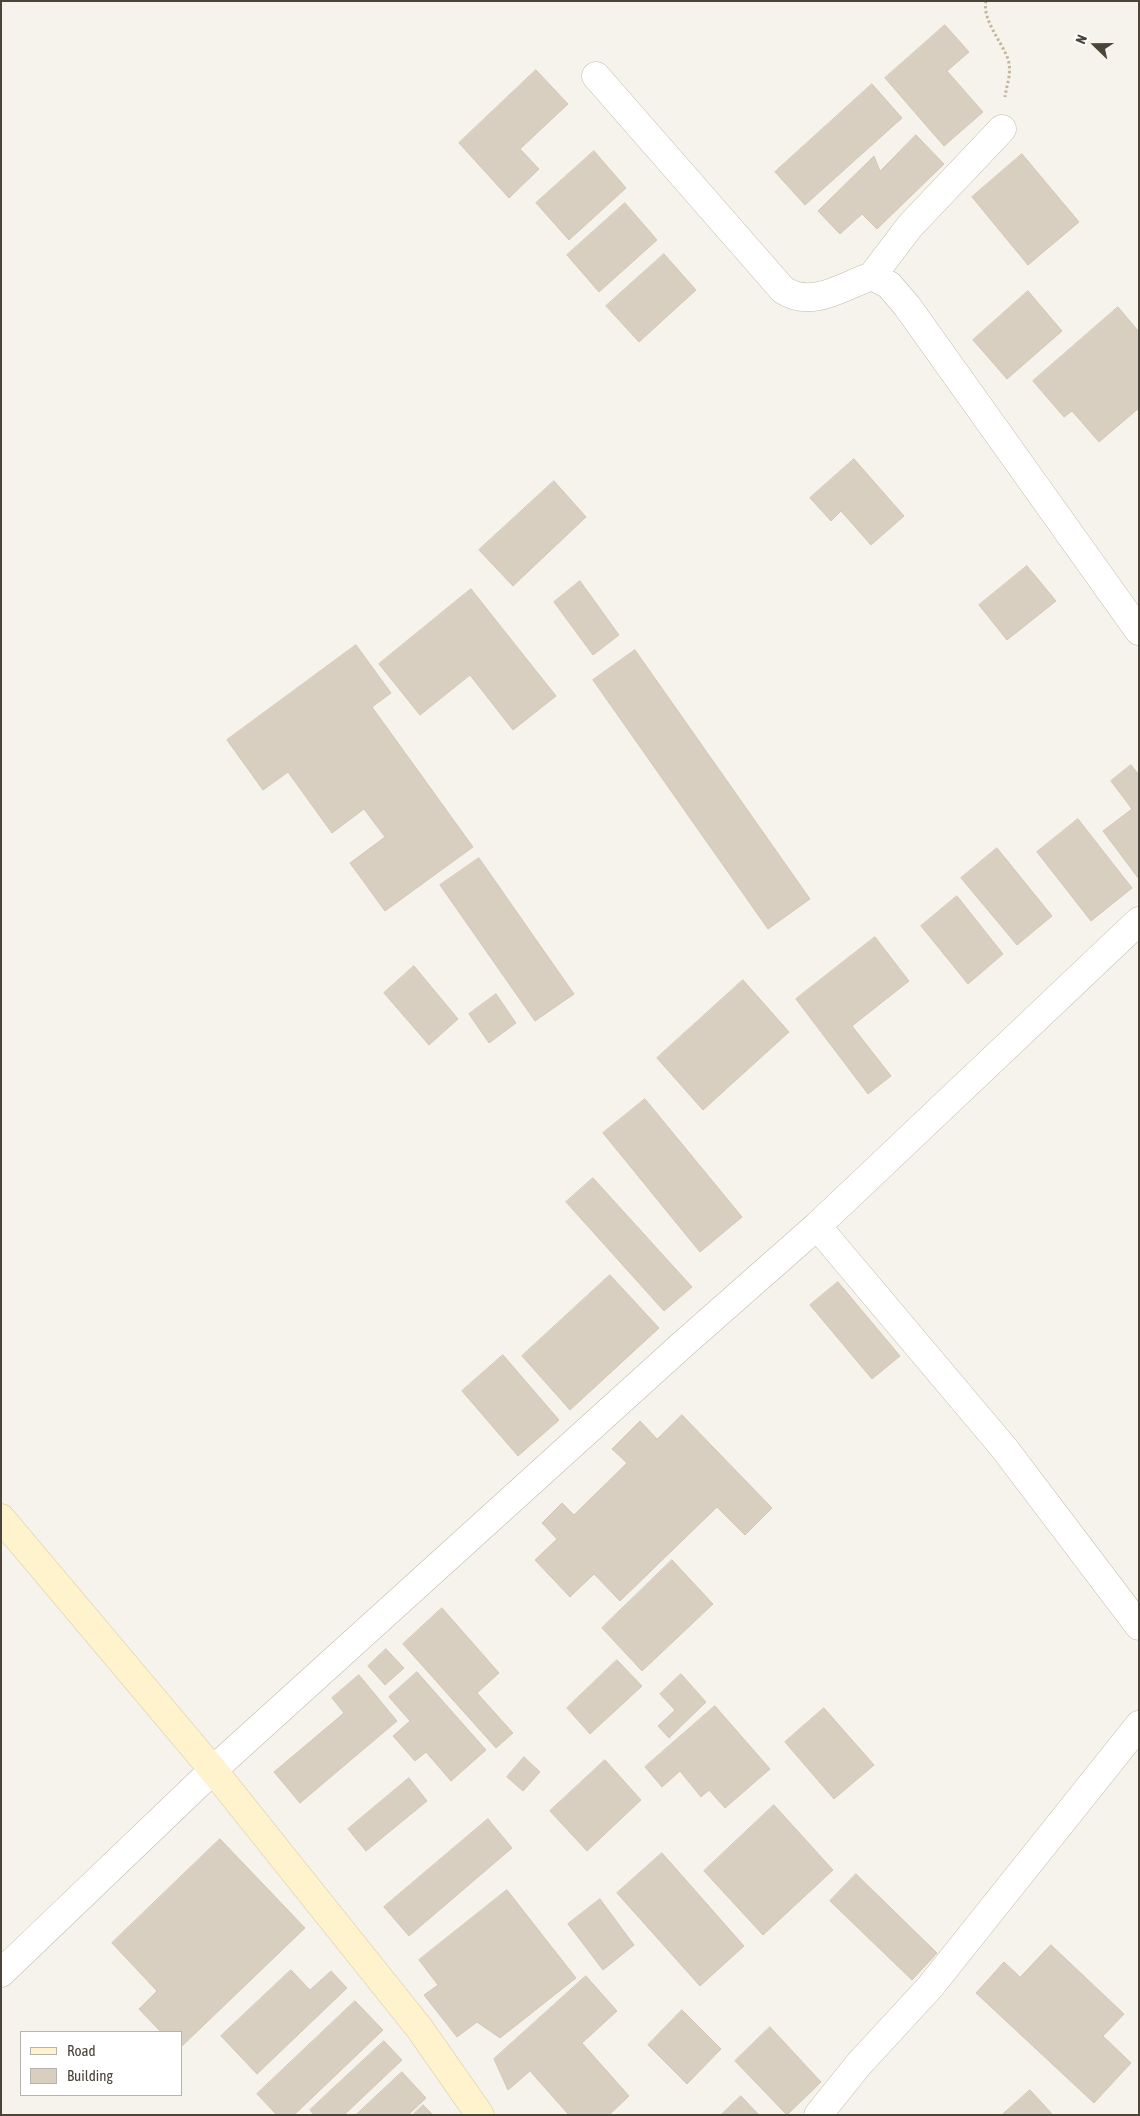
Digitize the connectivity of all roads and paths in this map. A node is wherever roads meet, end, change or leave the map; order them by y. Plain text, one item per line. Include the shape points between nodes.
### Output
1 (986, 1) edge
2 (596, 76) dead end
3 (1002, 129) joint
4 (872, 276) junction
5 (1139, 631) edge
6 (1139, 921) edge
7 (817, 1226) junction
8 (1, 1518) edge
9 (1139, 1626) edge
10 (1139, 1725) edge
11 (214, 1770) junction
12 (1, 1973) edge
13 (823, 2113) edge
14 (480, 2115) edge

1 - 3 path via 986,13 1008,60 1010,74
2 - 4 street via 783,290 795,298 807,298 832,293
3 - 4 street via 910,226
4 - 5 street via 889,285 907,306
6 - 7 street
7 - 9 street via 1004,1448
7 - 11 street
8 - 11 main road
10 - 13 street via 930,1987 859,2064
11 - 12 street
11 - 14 main road via 420,2029

